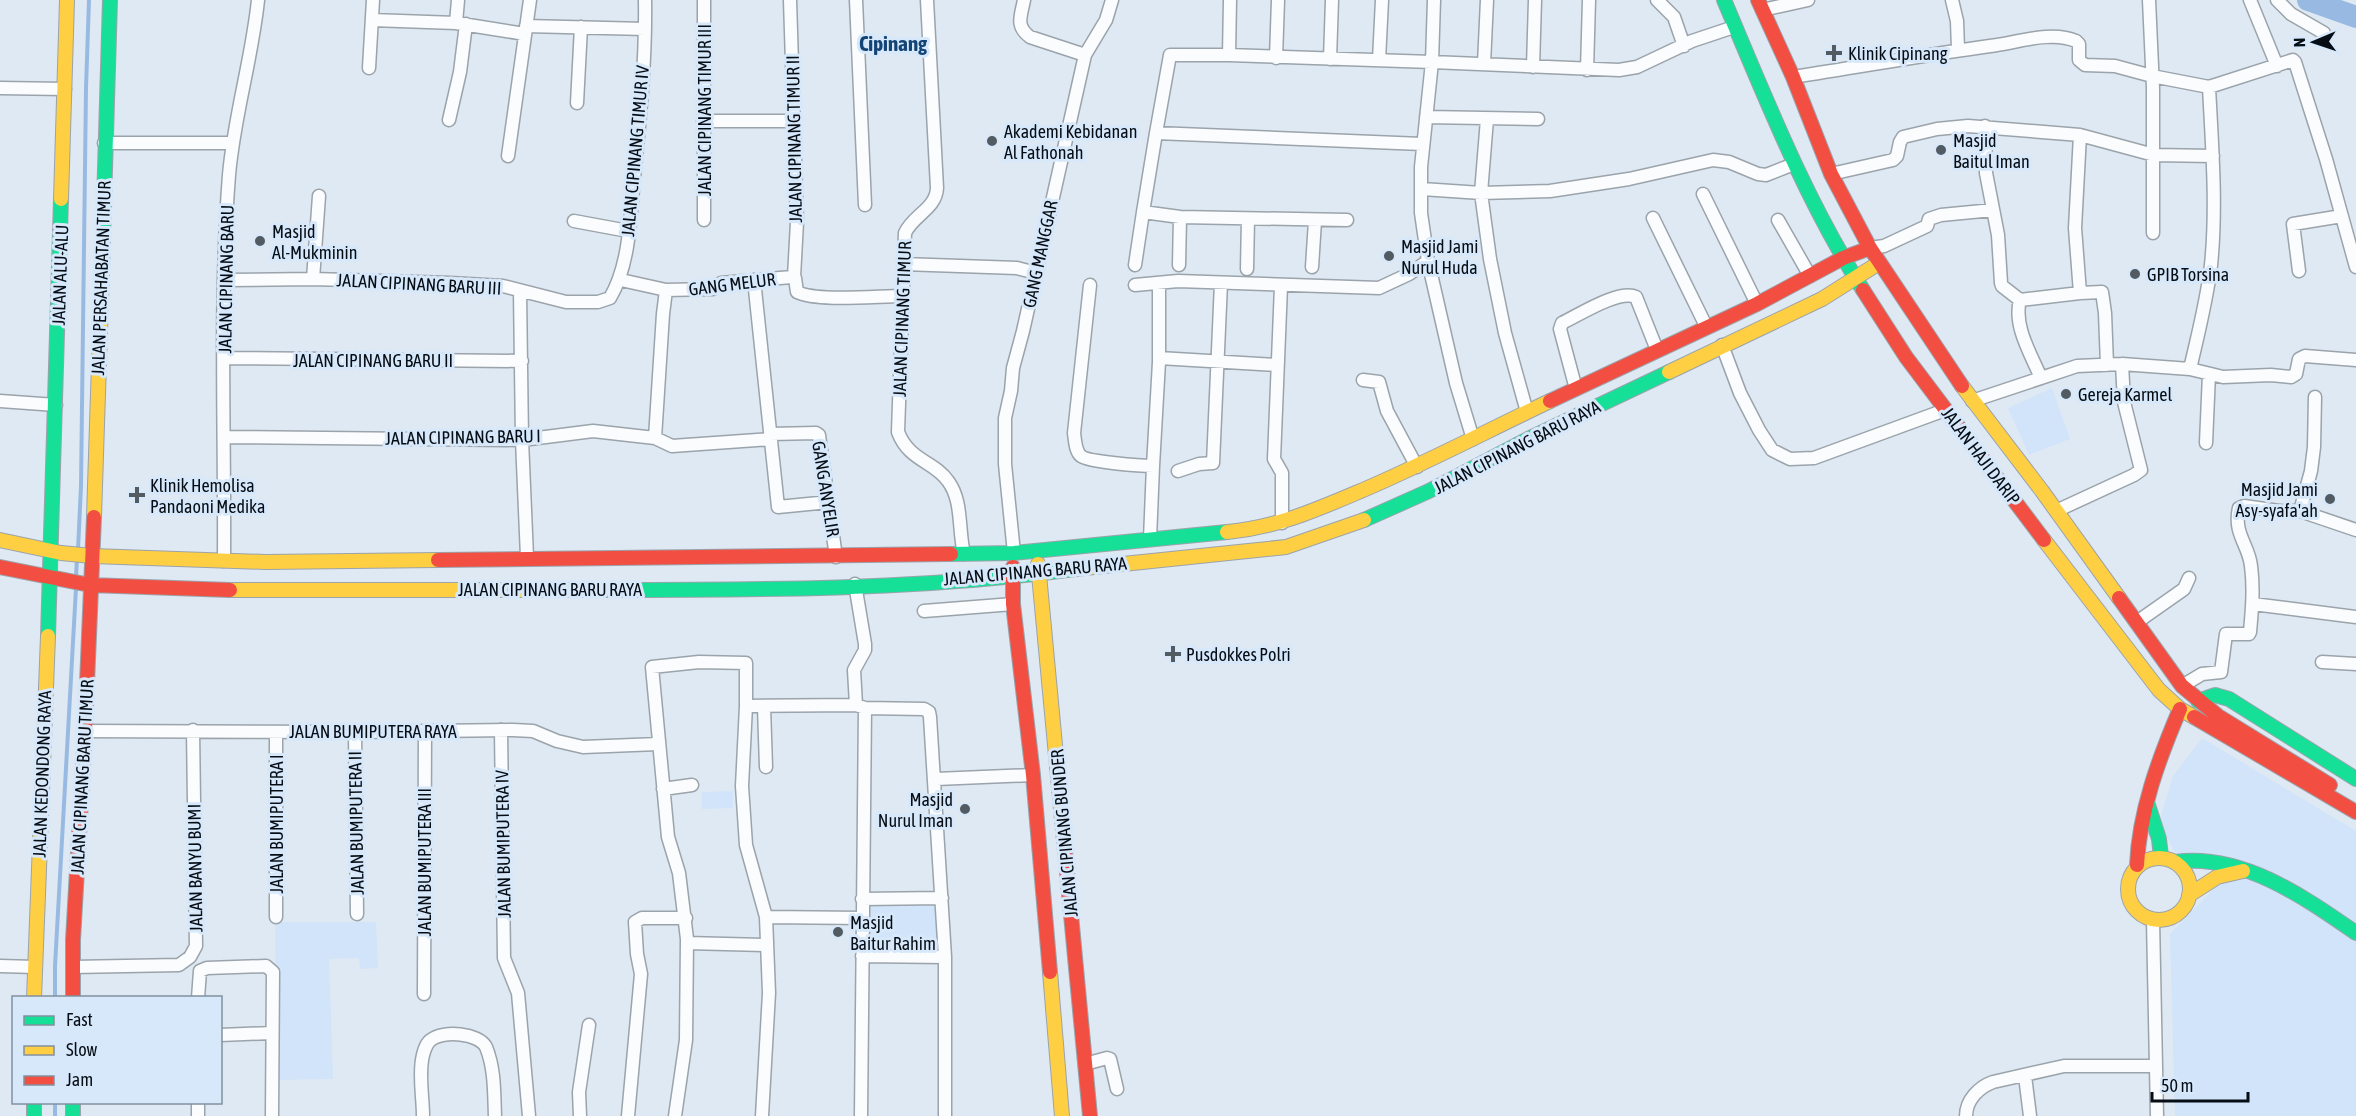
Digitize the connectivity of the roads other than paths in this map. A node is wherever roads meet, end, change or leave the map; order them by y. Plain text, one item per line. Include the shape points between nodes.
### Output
1 (67, 0) edge
2 (110, 0) edge
3 (258, 0) edge
4 (373, 0) edge
5 (458, 0) edge
6 (530, 0) edge
7 (645, 0) edge
8 (704, 0) edge
9 (790, 0) edge
10 (856, 0) edge
11 (927, 0) edge
12 (1024, 0) edge
13 (1112, 0) edge
14 (1230, 0) edge
15 (1278, 0) edge
16 (1332, 0) edge
17 (1382, 0) edge
18 (1434, 0) edge
19 (1486, 0) edge
20 (1535, 0) edge
21 (1589, 0) edge
22 (1657, 0) edge
23 (1724, 0) edge
24 (1808, 0) edge
25 (1952, 0) edge
26 (2149, 0) edge
27 (2250, 0) edge
28 (2277, 0) edge
29 (1760, 5) edge
30 (372, 20) junction
31 (461, 23) junction
32 (581, 27) junction
33 (1734, 27) junction
34 (645, 29) junction
35 (526, 30) junction
36 (2324, 33) dead end
37 (1684, 46) junction
38 (1958, 49) junction
39 (1085, 55) junction
40 (1229, 55) junction
41 (1276, 58) junction
42 (1330, 59) junction
43 (1379, 60) junction
44 (1432, 62) junction
45 (1484, 64) junction
46 (2277, 66) junction
47 (1533, 67) junction
48 (369, 68) dead end
49 (1587, 70) junction
50 (2152, 76) junction
51 (1793, 77) junction
52 (2209, 87) junction
53 (0, 88) edge
54 (65, 89) junction
55 (577, 103) dead end
56 (1426, 117) junction
57 (1487, 119) junction
58 (1538, 119) dead end
59 (449, 120) dead end
60 (704, 120) junction
61 (795, 121) junction
62 (1985, 126) junction
63 (1156, 133) junction
64 (2080, 135) junction
65 (104, 143) junction
66 (232, 143) junction
67 (1422, 144) junction
68 (2154, 155) junction
69 (508, 156) dead end
70 (2213, 156) junction
71 (1794, 164) junction
72 (1831, 174) junction
73 (1422, 189) junction
74 (1481, 193) junction
75 (1703, 194) dead end
76 (319, 196) dead end
77 (865, 205) dead end
78 (1993, 210) junction
79 (1143, 212) junction
80 (2342, 216) junction
81 (1180, 217) junction
82 (1653, 218) dead end
83 (1248, 219) junction
84 (704, 220) dead end
85 (1347, 220) dead end
86 (1778, 220) dead end
87 (574, 221) dead end
88 (1315, 221) junction
89 (628, 231) junction
90 (2153, 233) dead end
91 (1877, 247) junction
92 (1843, 258) junction
93 (1428, 261) junction
94 (1879, 263) junction
95 (903, 264) junction
96 (1135, 265) dead end
97 (1179, 265) dead end
98 (1312, 267) dead end
99 (2356, 267) edge
100 (1247, 269) dead end
101 (2298, 271) dead end
102 (1036, 273) junction
103 (1810, 276) junction
104 (794, 277) junction
105 (313, 279) junction
106 (1857, 279) junction
107 (225, 280) junction
108 (621, 280) junction
109 (754, 280) junction
110 (1221, 283) junction
111 (1159, 284) junction
112 (1090, 285) dead end
113 (1135, 285) dead end
114 (1281, 286) junction
115 (666, 290) junction
116 (520, 292) junction
117 (2080, 293) junction
118 (902, 296) junction
119 (610, 298) joint
120 (2020, 300) junction
121 (1757, 304) junction
122 (1706, 326) junction
123 (1722, 345) junction
124 (1657, 350) junction
125 (225, 358) junction
126 (1159, 358) junction
127 (2356, 360) edge
128 (522, 361) junction
129 (1218, 362) junction
130 (2107, 364) junction
131 (2122, 364) junction
132 (1278, 365) junction
133 (2190, 369) junction
134 (2209, 374) junction
135 (2041, 378) junction
136 (1363, 380) dead end
137 (1576, 389) junction
138 (2315, 397) dead end
139 (0, 401) edge
140 (1972, 401) junction
141 (1543, 404) junction
142 (56, 405) junction
143 (1945, 410) junction
144 (1522, 414) junction
145 (1554, 427) junction
146 (225, 437) junction
147 (770, 437) junction
148 (655, 438) junction
149 (1528, 439) junction
150 (522, 440) junction
151 (1473, 440) junction
152 (2206, 443) dead end
153 (1153, 466) junction
154 (1417, 467) junction
155 (1178, 471) dead end
156 (829, 502) junction
157 (2056, 511) junction
158 (2300, 511) junction
159 (1282, 524) junction
160 (2356, 530) edge
161 (1150, 539) junction
162 (0, 540) edge
163 (1037, 551) junction
164 (56, 552) junction
165 (1014, 553) junction
166 (964, 554) junction
167 (87, 555) junction
168 (527, 557) junction
169 (836, 557) junction
170 (224, 561) junction
171 (0, 567) edge
172 (1038, 573) junction
173 (1013, 577) junction
174 (2189, 578) dead end
175 (55, 579) junction
176 (84, 584) junction
177 (855, 584) junction
178 (1013, 604) junction
179 (2253, 604) junction
180 (924, 611) dead end
181 (2356, 617) edge
182 (2137, 622) junction
183 (2322, 662) dead end
184 (2356, 664) edge
185 (2182, 686) junction
186 (2198, 701) junction
187 (746, 706) junction
188 (764, 707) junction
189 (860, 707) junction
190 (2180, 710) junction
191 (85, 730) junction
192 (193, 730) junction
193 (501, 730) junction
194 (425, 731) junction
195 (276, 732) junction
196 (355, 732) junction
197 (658, 744) junction
198 (766, 767) dead end
199 (1034, 775) junction
200 (2355, 775) edge
201 (936, 779) junction
202 (692, 785) dead end
203 (663, 789) junction
204 (2148, 805) junction
205 (2356, 810) edge
206 (2161, 857) junction
207 (2175, 862) junction
208 (2137, 865) junction
209 (2243, 871) junction
210 (1043, 880) junction
211 (1069, 880) junction
212 (2189, 895) junction
213 (942, 898) junction
214 (862, 899) junction
215 (357, 914) dead end
216 (276, 917) dead end
217 (766, 917) junction
218 (686, 918) junction
219 (862, 918) junction
220 (2153, 920) junction
221 (1073, 928) junction
222 (1048, 933) junction
223 (2356, 933) edge
224 (687, 943) junction
225 (767, 945) junction
226 (862, 956) junction
227 (945, 957) junction
228 (0, 966) edge
229 (35, 967) junction
230 (73, 967) junction
231 (424, 994) dead end
232 (34, 996) edge
233 (73, 996) edge
234 (198, 996) edge
235 (589, 1025) dead end
236 (272, 1033) junction
237 (222, 1035) edge
238 (1085, 1064) junction
239 (2156, 1066) junction
240 (2025, 1076) junction
241 (1117, 1089) dead end
242 (272, 1116) edge
243 (423, 1116) edge
244 (495, 1116) edge
245 (529, 1116) edge
246 (580, 1116) edge
247 (628, 1116) edge
248 (675, 1116) edge
249 (762, 1116) edge
250 (861, 1116) edge
251 (945, 1116) edge
252 (1062, 1116) edge
253 (1090, 1116) edge
254 (1966, 1116) edge
255 (2030, 1116) edge
256 (2157, 1116) edge

1 - 54 main road, JALAN ALU-ALU
2 - 65 main road, JALAN PERSAHABATAN TIMUR
3 - 66 street, JALAN CIPINANG BARU
4 - 30 street
5 - 31 street
6 - 35 street
7 - 34 street, JALAN CIPINANG TIMUR IV
8 - 60 street, JALAN CIPINANG TIMUR III
9 - 61 street, JALAN CIPINANG TIMUR II
10 - 77 street
11 - 95 street, JALAN CIPINANG TIMUR via 937,195 908,225
12 - 39 street via 1018,22 1023,32
13 - 39 street, GANG MANGGAR via 1106,20
14 - 40 street
15 - 41 street
16 - 42 street
17 - 43 street
18 - 44 street
19 - 45 street
20 - 47 street
21 - 49 street
22 - 37 street via 1674,17
23 - 33 main road, JALAN HAJI DARIP
24 - 29 street
25 - 38 street
26 - 50 street
27 - 46 street
28 - 36 street via 2298,19
29 - 51 main road, JALAN HAJI DARIP
30 - 31 street
30 - 48 street
31 - 35 street
31 - 59 street via 460,72
32 - 34 street
32 - 35 street
32 - 55 street
33 - 37 street
33 - 71 main road, JALAN HAJI DARIP
34 - 89 street, JALAN CIPINANG TIMUR IV
35 - 69 street
37 - 49 street via 1636,67
38 - 50 street via 2042,38 2074,39 2079,44 2080,63 2115,66
38 - 51 street
39 - 102 street, GANG MANGGAR
40 - 41 street
40 - 63 street via 1170,55
41 - 42 street
42 - 43 street
43 - 44 street
44 - 45 street
44 - 56 street
45 - 47 street
46 - 52 street
46 - 80 street via 2295,62
47 - 49 street
50 - 52 street
50 - 68 street
51 - 72 main road, JALAN HAJI DARIP
52 - 70 street
53 - 54 street
54 - 142 main road, JALAN ALU-ALU
56 - 57 street
56 - 67 street
57 - 58 street
57 - 74 street
60 - 61 street
60 - 84 street, JALAN CIPINANG TIMUR III
61 - 104 street, JALAN CIPINANG TIMUR II
62 - 64 street
62 - 72 street via 1937,129 1904,137 1893,160
62 - 78 street via 1986,172
63 - 67 street
63 - 79 street
64 - 68 street
64 - 117 street via 2075,228
65 - 66 street
65 - 167 main road, JALAN PERSAHABATAN TIMUR
66 - 107 street, JALAN CIPINANG BARU
67 - 73 street
68 - 70 street
68 - 90 street
70 - 133 street via 2211,264
71 - 74 street via 1766,175 1713,160 1561,189
71 - 92 main road, JALAN HAJI DARIP
72 - 91 main road, JALAN HAJI DARIP
73 - 74 street
73 - 93 street
74 - 144 street via 1490,259
75 - 121 street
76 - 105 street
78 - 91 street via 1941,215 1929,219 1927,226
78 - 120 street via 2001,283
79 - 81 street
79 - 96 street
80 - 99 street
80 - 101 street via 2294,224
81 - 83 street
81 - 97 street
82 - 122 street
83 - 88 street
83 - 100 street
85 - 88 street
86 - 103 street
87 - 89 street
88 - 98 street
89 - 108 street, JALAN CIPINANG TIMUR IV
91 - 92 main road, JALAN CIPINANG BARU RAYA
91 - 94 main road, JALAN HAJI DARIP
92 - 103 main road, JALAN CIPINANG BARU RAYA
92 - 106 main road, JALAN HAJI DARIP
93 - 114 street via 1379,288
93 - 151 street
94 - 106 main road, JALAN CIPINANG BARU RAYA
94 - 140 main road, JALAN HAJI DARIP
95 - 102 street via 1017,268
95 - 118 street, JALAN CIPINANG TIMUR
102 - 165 street, GANG MANGGAR via 1005,418 1005,464
103 - 121 main road, JALAN CIPINANG BARU RAYA
104 - 109 street, GANG MELUR
104 - 118 street, GANG MELUR via 797,292 802,295
105 - 107 street, JALAN CIPINANG BARU III
105 - 116 street, JALAN CIPINANG BARU III via 503,286
106 - 123 main road, JALAN CIPINANG BARU RAYA
106 - 143 main road, JALAN HAJI DARIP
107 - 125 street, JALAN CIPINANG BARU
108 - 115 street, GANG MELUR
108 - 119 street, JALAN CIPINANG TIMUR IV
109 - 115 street, GANG MELUR via 721,283 713,290
109 - 147 street
110 - 111 street
110 - 114 street
110 - 129 street
111 - 113 street
111 - 126 street
112 - 153 street via 1074,433 1077,451 1097,461
114 - 132 street
115 - 148 street
116 - 119 street, JALAN CIPINANG BARU III via 566,302
116 - 128 street
117 - 120 street
117 - 130 street via 2102,292
118 - 166 street, JALAN CIPINANG TIMUR via 898,432 905,447 943,474 957,496
120 - 135 street via 2020,328
121 - 122 main road, JALAN CIPINANG BARU RAYA
122 - 124 main road, JALAN CIPINANG BARU RAYA
123 - 143 street via 1759,430 1772,450 1790,459 1814,458
123 - 145 main road, JALAN CIPINANG BARU RAYA
124 - 137 main road, JALAN CIPINANG BARU RAYA
124 - 137 street via 1636,297 1609,300 1562,323 1560,329
125 - 128 street, JALAN CIPINANG BARU II
125 - 146 street, JALAN CIPINANG BARU
126 - 129 street
126 - 153 street
127 - 134 street via 2305,356 2291,377
128 - 150 street
129 - 132 street
129 - 155 street via 1213,463
130 - 131 street
130 - 135 street via 2077,366
131 - 133 street
131 - 157 street via 2124,402 2141,470
132 - 159 street via 1274,459 1282,473
133 - 134 street
134 - 152 street
135 - 140 street
136 - 154 street via 1380,382 1387,411
137 - 141 main road, JALAN CIPINANG BARU RAYA
138 - 158 street via 2311,471
139 - 142 street
140 - 157 main road, JALAN HAJI DARIP
141 - 144 main road, JALAN CIPINANG BARU RAYA
141 - 145 main road
142 - 164 main road, JALAN ALU-ALU
143 - 190 main road, JALAN HAJI DARIP via 2104,620 2159,690
144 - 149 main road
144 - 151 main road, JALAN CIPINANG BARU RAYA
145 - 149 main road, JALAN CIPINANG BARU RAYA
146 - 150 street, JALAN CIPINANG BARU I
146 - 170 street, JALAN CIPINANG BARU
147 - 148 street, JALAN CIPINANG BARU I via 672,446
147 - 156 street, GANG ANYELIR via 819,435
147 - 156 street via 778,507
148 - 150 street, JALAN CIPINANG BARU I via 593,431
149 - 172 main road, JALAN CIPINANG BARU RAYA via 1382,513 1286,547
150 - 168 street
151 - 154 main road, JALAN CIPINANG BARU RAYA
153 - 161 street
154 - 159 main road, JALAN CIPINANG BARU RAYA
156 - 169 street, GANG ANYELIR
157 - 182 main road, JALAN HAJI DARIP
158 - 160 street
158 - 179 street via 2240,508 2239,536 2251,564
159 - 161 main road, JALAN CIPINANG BARU RAYA
161 - 163 main road, JALAN CIPINANG BARU RAYA
162 - 164 main road, JALAN CIPINANG BARU RAYA
163 - 165 main road, JALAN CIPINANG BARU RAYA
163 - 172 main road, JALAN CIPINANG BUNDER
164 - 167 main road, JALAN CIPINANG BARU RAYA
164 - 175 main road, JALAN KEDONDONG RAYA
165 - 166 main road, JALAN CIPINANG BARU RAYA
165 - 173 main road, JALAN CIPINANG BUNDER
166 - 169 main road, JALAN CIPINANG BARU RAYA
167 - 170 main road, JALAN CIPINANG BARU RAYA
167 - 176 main road, JALAN CIPINANG BARU TIMUR
168 - 169 main road, JALAN CIPINANG BARU RAYA
168 - 170 main road, JALAN CIPINANG BARU RAYA
171 - 175 main road, JALAN CIPINANG BARU RAYA
172 - 173 main road, JALAN CIPINANG BARU RAYA
172 - 211 main road, JALAN CIPINANG BUNDER
173 - 177 main road, JALAN CIPINANG BARU RAYA
173 - 178 main road, JALAN CIPINANG BUNDER
174 - 182 street via 2184,589
175 - 176 main road, JALAN CIPINANG BARU RAYA
175 - 229 main road, JALAN KEDONDONG RAYA
176 - 177 main road, JALAN CIPINANG BARU RAYA via 367,591 775,590
176 - 191 main road, JALAN CIPINANG BARU TIMUR
177 - 189 street via 865,644 854,670
178 - 180 street
178 - 199 main road, JALAN CIPINANG BUNDER
179 - 181 street
179 - 185 street via 2250,633 2225,635 2221,672 2202,674
182 - 185 main road, JALAN HAJI DARIP
183 - 184 street
185 - 186 main road, JALAN HAJI DARIP
186 - 200 main road via 2215,695 2229,699
186 - 205 main road, JALAN HAJI DARIP
187 - 188 street
187 - 197 street via 746,663 655,665 651,670
187 - 217 street via 742,786 746,845
188 - 189 street
188 - 198 street
189 - 201 street via 929,712
189 - 214 street
190 - 204 main road via 2164,746
190 - 205 main road, JALAN HAJI DARIP via 2195,720 2203,736 2211,741
191 - 192 street, JALAN BUMIPUTERA RAYA
191 - 230 main road, JALAN CIPINANG BARU TIMUR
192 - 195 street, JALAN BUMIPUTERA RAYA
192 - 230 street, JALAN BANYU BUMI via 196,946 179,965
193 - 194 street, JALAN BUMIPUTERA RAYA
193 - 197 street, JALAN BUMIPUTERA RAYA via 533,731 583,747
193 - 245 street, JALAN BUMIPUTERA IV via 504,958 518,993
194 - 196 street, JALAN BUMIPUTERA RAYA
194 - 231 street, JALAN BUMIPUTERA III
195 - 196 street, JALAN BUMIPUTERA RAYA
195 - 216 street, JALAN BUMIPUTERA I
196 - 215 street, JALAN BUMIPUTERA II
197 - 203 street
199 - 201 street
199 - 210 main road, JALAN CIPINANG BUNDER
201 - 213 street
202 - 203 street
203 - 218 street via 668,837
204 - 206 main road
204 - 208 main road via 2138,838
206 - 207 main road
206 - 208 main road
207 - 209 main road via 2205,859
207 - 212 main road via 2189,882
208 - 220 main road via 2129,877 2127,891 2131,904
209 - 212 main road via 2217,877
209 - 223 main road via 2290,890
210 - 211 main road via 1048,890 1054,892 1063,889
210 - 222 main road, JALAN CIPINANG BUNDER
211 - 221 main road, JALAN CIPINANG BUNDER
212 - 220 main road via 2176,915
213 - 214 street
213 - 227 street
214 - 219 street
217 - 219 street
217 - 225 street
218 - 224 street
218 - 247 street via 642,918 635,922 641,974
219 - 226 street
220 - 239 street
221 - 222 main road via 1057,919
221 - 238 main road, JALAN CIPINANG BUNDER
222 - 252 main road, JALAN CIPINANG BUNDER
224 - 225 street
224 - 248 street via 686,1040
225 - 249 street via 769,993
226 - 227 street
226 - 250 street
227 - 251 street
228 - 229 street
229 - 232 main road, JALAN KEDONDONG RAYA
230 - 233 main road, JALAN CIPINANG BARU TIMUR
234 - 236 street via 200,971 266,966 273,972
235 - 246 street via 579,1092
236 - 237 street
236 - 242 street
238 - 241 street via 1110,1059
238 - 253 main road, JALAN CIPINANG BUNDER
239 - 240 street via 2064,1066
239 - 256 street
240 - 254 street via 1989,1083 1967,1103
240 - 255 street
243 - 244 street via 421,1061 431,1040 459,1034 472,1036 485,1045 493,1075

